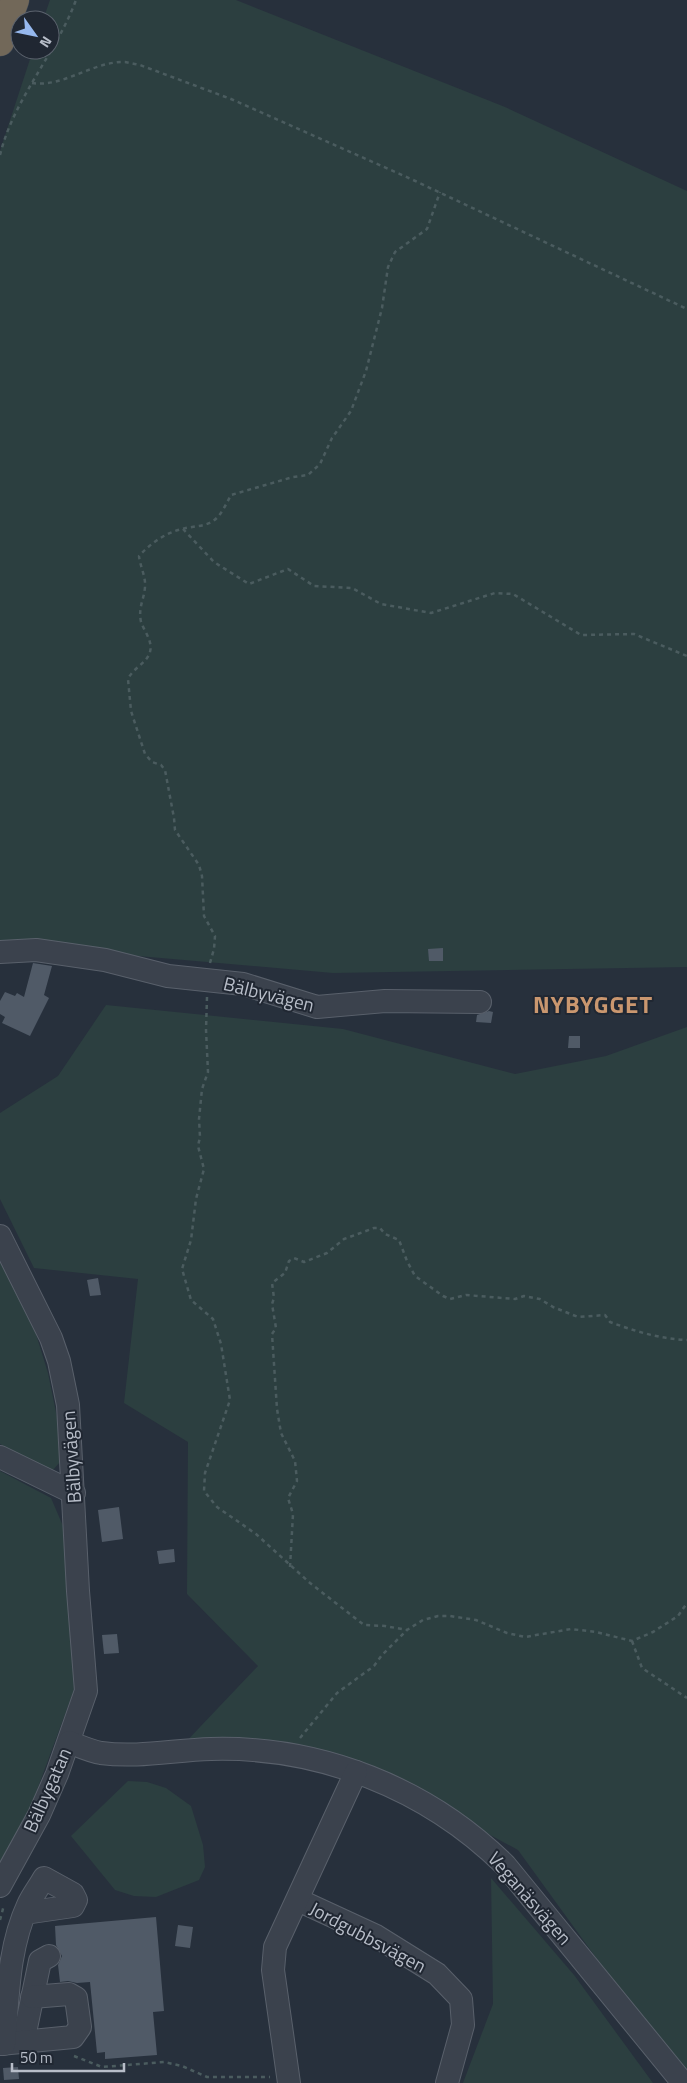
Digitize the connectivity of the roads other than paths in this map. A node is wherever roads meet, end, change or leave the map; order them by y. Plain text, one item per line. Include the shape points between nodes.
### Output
1 (15, 0) edge
2 (0, 42) edge
3 (0, 952) edge
4 (480, 1002) dead end
5 (0, 1236) edge
6 (0, 1456) edge
7 (74, 1493) junction
8 (86, 1691) joint
9 (69, 1742) junction
10 (356, 1772) junction
11 (0, 1886) edge
12 (298, 1900) junction
13 (25, 1913) dead end
14 (49, 1956) dead end
15 (32, 1997) junction
16 (9, 2043) edge
17 (288, 2080) edge
18 (447, 2083) edge
19 (683, 2083) edge

1 - 2 highway
3 - 4 street, Bälbyvägen via 36,950 105,960 168,976 243,984 317,1007 385,1001
5 - 7 street, Bälbyvägen via 59,1361 68,1406
6 - 7 street
7 - 8 street, Bälbyvägen
8 - 9 street, Bälbygatan
9 - 10 street, Veganäsvägen via 100,1753 147,1755 219,1749 288,1753
9 - 11 street, Bälbygatan via 40,1815
10 - 12 street, Jordgubbsvägen
10 - 19 street, Veganäsvägen via 414,1796 488,1849
12 - 17 street, Jordgubbsvägen via 275,1947 273,1970
12 - 18 street, Jordgubbsvägen via 376,1936 437,1974 461,1999 463,2025
13 - 16 street via 11,1964
14 - 15 street via 40,1962
15 - 16 street
15 - 16 street via 69,1994 76,1998 80,2027 73,2037

